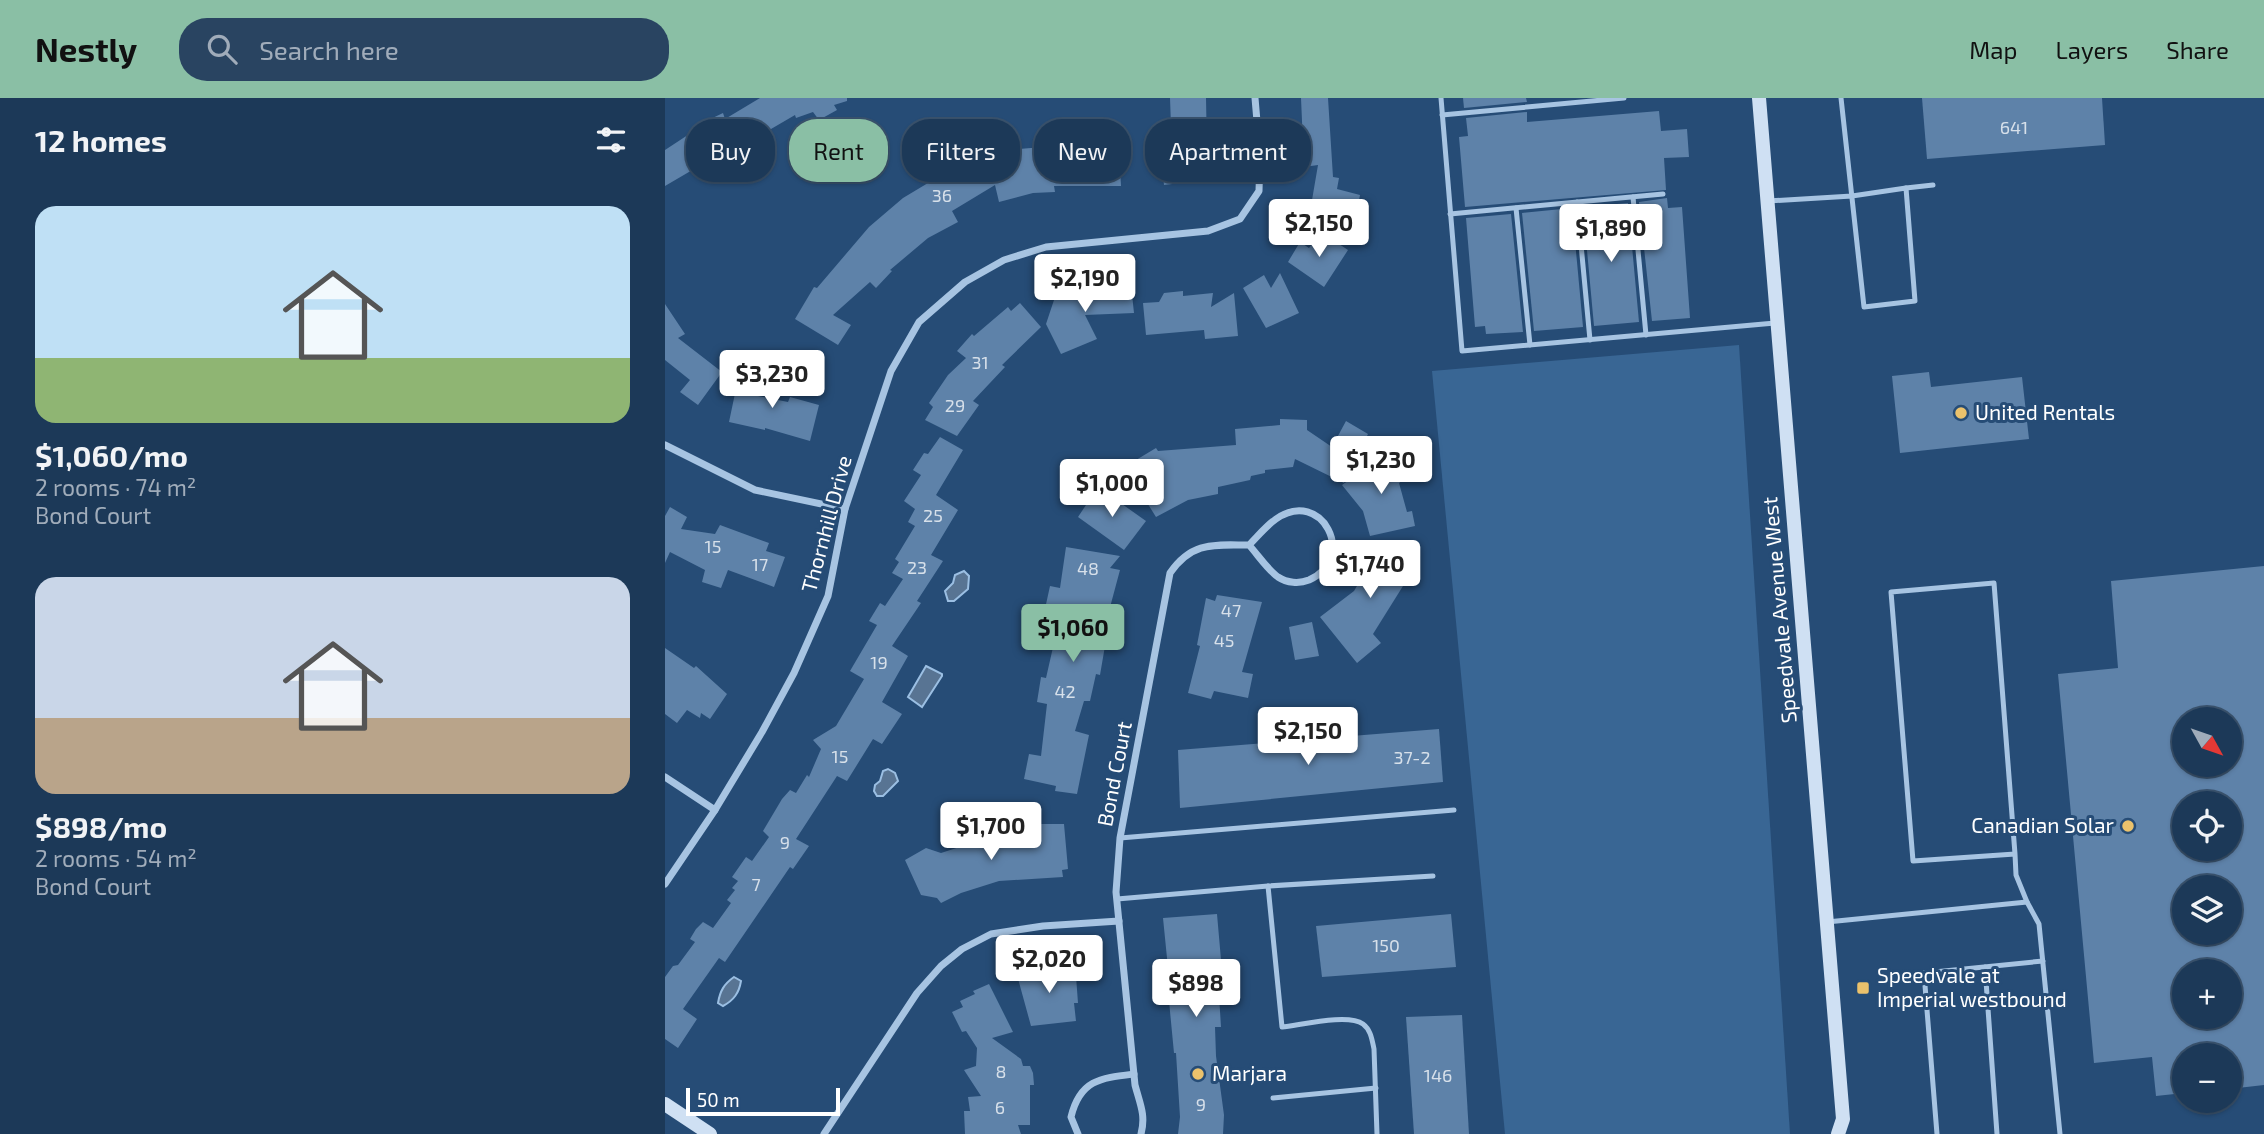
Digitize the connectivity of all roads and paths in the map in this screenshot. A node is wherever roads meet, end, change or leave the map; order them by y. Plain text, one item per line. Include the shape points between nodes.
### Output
1 (1255, 98) edge
2 (1441, 98) edge
3 (1624, 98) edge
4 (1759, 98) edge
5 (1841, 98) edge
6 (1442, 115) junction
7 (1933, 185) dead end
8 (1906, 188) junction
9 (1663, 194) dead end
10 (1852, 196) junction
11 (1633, 197) junction
12 (1768, 201) junction
13 (1577, 202) junction
14 (1516, 208) junction
15 (1450, 214) junction
16 (1778, 323) junction
17 (1646, 335) junction
18 (1590, 340) junction
19 (1529, 345) junction
20 (665, 445) edge
21 (845, 509) junction
22 (1249, 545) junction
23 (665, 776) edge
24 (715, 810) junction
25 (1454, 810) dead end
26 (1120, 838) junction
27 (2015, 854) junction
28 (1433, 876) dead end
29 (665, 884) edge
30 (1268, 886) junction
31 (1117, 899) junction
32 (2027, 902) junction
33 (1119, 921) junction
34 (1827, 922) junction
35 (2043, 961) junction
36 (1985, 967) junction
37 (1134, 1074) junction
38 (1376, 1088) junction
39 (1273, 1098) dead end
40 (665, 1104) edge
41 (1843, 1119) junction
42 (710, 1134) edge
43 (824, 1134) edge
44 (1077, 1134) edge
45 (1141, 1134) edge
46 (1377, 1134) edge
47 (1838, 1134) edge
48 (1851, 1134) edge
49 (1937, 1134) edge
50 (1997, 1134) edge
51 (2060, 1134) edge

1 - 21 street, Thornhill Drive via 1259,191 1240,219 1208,231 1047,247 1004,260 965,282 919,322 891,371
2 - 6 lane
3 - 6 lane
4 - 12 main road, Speedvale Avenue West
5 - 10 lane
6 - 15 lane
7 - 8 lane
8 - 10 lane
8 - 10 lane via 1915,301 1864,307
9 - 11 lane
10 - 12 lane
11 - 13 lane
11 - 17 lane
12 - 16 main road, Speedvale Avenue West
13 - 14 lane
13 - 18 lane
14 - 15 lane
14 - 19 lane
15 - 19 lane via 1462,351
16 - 17 lane
16 - 34 main road, Speedvale Avenue West
17 - 18 lane
18 - 19 lane
20 - 21 street via 755,490
21 - 24 street, Thornhill Drive via 828,596 794,673
22 - 22 street via 1275,520 1295,510 1313,513 1323,521 1333,544 1326,568 1305,582 1292,583 1278,577
22 - 26 street, Bond Court via 1209,545 1186,554 1170,573
23 - 24 street
24 - 29 street, Thornhill Drive
25 - 26 lane
26 - 31 street, Bond Court
27 - 27 lane via 1994,583 1891,592 1913,861
27 - 32 lane via 2016,875
28 - 30 lane
30 - 31 lane
30 - 38 lane via 1282,1027 1351,1019 1364,1025 1374,1049
31 - 33 street, Bond Court
32 - 34 lane
32 - 35 lane via 2039,924
33 - 37 street, Bond Court
33 - 43 street via 991,934 962,949 917,993
34 - 41 main road, Speedvale Avenue West
35 - 36 lane
35 - 51 lane
36 - 49 lane via 1924,973
36 - 50 lane
37 - 44 street via 1100,1079 1079,1093 1071,1117
37 - 45 street, Bond Court via 1143,1110
38 - 39 lane
38 - 46 lane
40 - 42 main road
41 - 47 main road, Speedvale Avenue West
41 - 48 main road, Speedvale Avenue West

